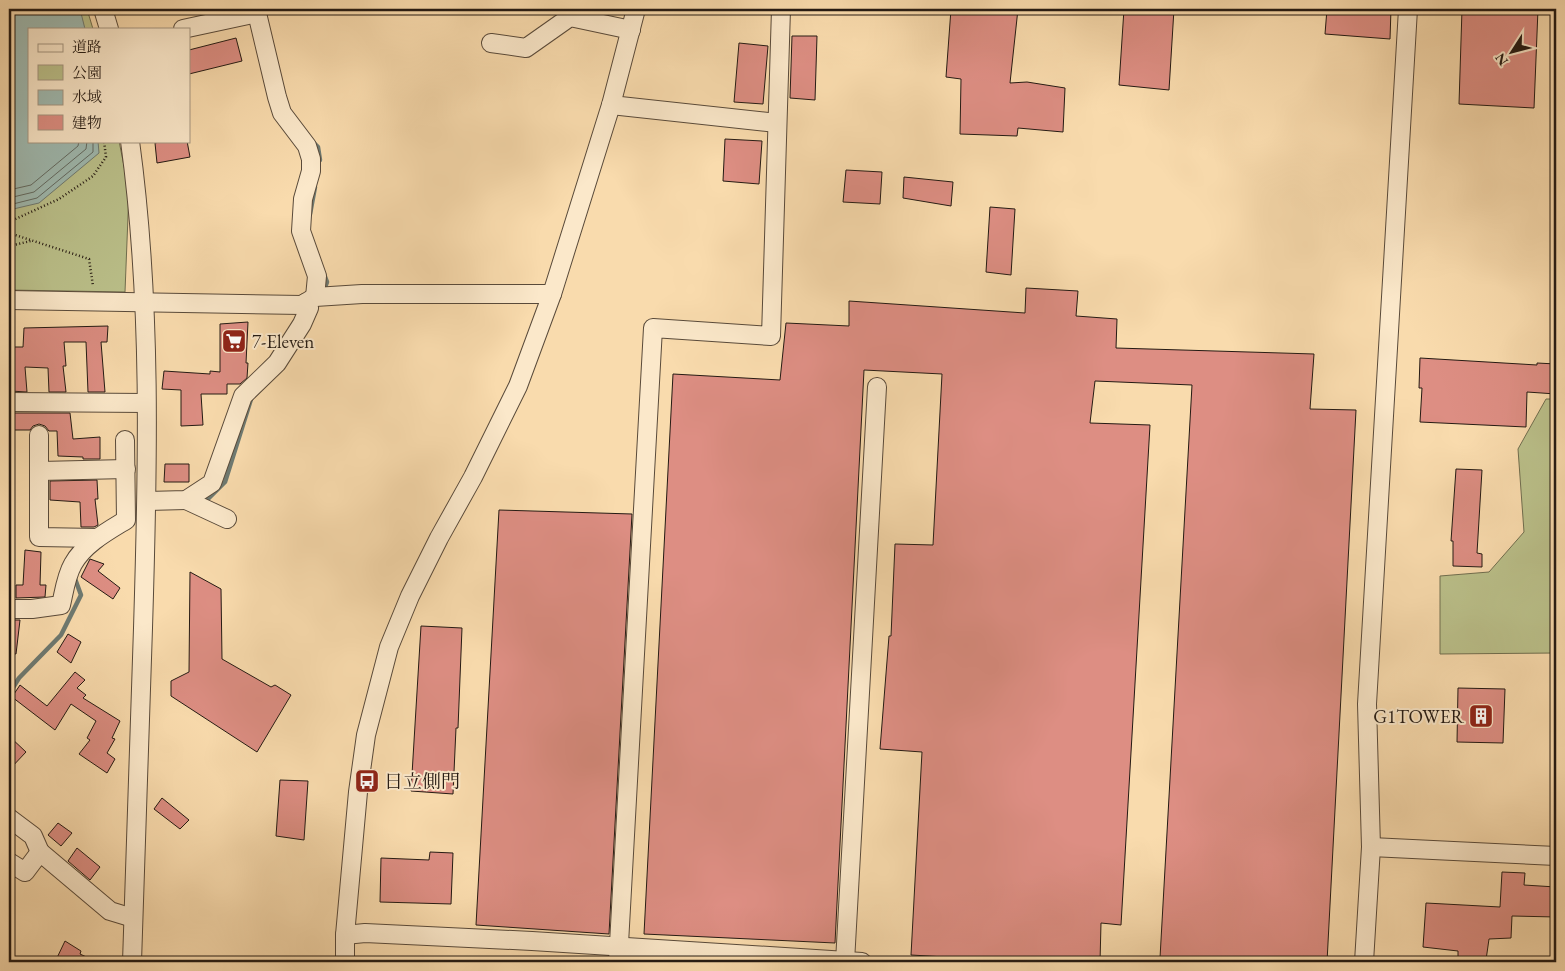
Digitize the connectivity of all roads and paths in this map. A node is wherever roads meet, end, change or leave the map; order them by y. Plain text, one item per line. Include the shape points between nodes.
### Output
1 (103, 9) edge
2 (636, 9) edge
3 (782, 9) edge
4 (1408, 9) edge
5 (257, 11) edge
6 (570, 13) edge
7 (109, 28) edge
8 (187, 28) edge
9 (631, 30) junction
10 (491, 43) dead end
11 (611, 105) junction
12 (777, 124) junction
13 (104, 142) edge
14 (130, 142) edge
15 (9, 222) edge
16 (9, 233) edge
17 (32, 241) junction
18 (9, 246) edge
19 (552, 294) junction
20 (316, 298) junction
21 (9, 300) edge
22 (95, 300) junction
23 (144, 301) junction
24 (877, 387) dead end
25 (9, 402) edge
26 (146, 403) junction
27 (39, 435) dead end
28 (125, 440) dead end
29 (126, 469) junction
30 (40, 471) junction
31 (186, 500) junction
32 (147, 501) junction
33 (227, 519) dead end
34 (97, 538) junction
35 (9, 609) edge
36 (9, 818) edge
37 (1371, 847) junction
38 (40, 852) junction
39 (1556, 856) edge
40 (9, 862) edge
41 (133, 918) junction
42 (345, 935) junction
43 (618, 955) edge
44 (132, 962) edge
45 (346, 962) edge
46 (850, 962) edge
47 (1364, 962) edge

1 - 7 street
2 - 9 street
3 - 12 street
4 - 37 street via 1367,704
5 - 8 street
5 - 20 street via 282,113 307,146 311,159 301,231 317,276
6 - 9 street
6 - 10 street via 526,48
9 - 11 street
11 - 12 street
11 - 19 street
12 - 43 street via 771,336 653,328
13 - 15 path via 106,157 93,176 59,199
14 - 23 street
16 - 17 path
17 - 18 path
17 - 22 path via 89,259
19 - 20 street via 362,294
19 - 42 street via 518,386 410,596 389,647 366,735
20 - 23 street via 302,305
20 - 31 street via 277,363 243,396 212,483
21 - 22 street
22 - 23 street
23 - 26 street
24 - 46 street
25 - 26 street
26 - 32 street
27 - 30 street
28 - 29 street
29 - 30 street
29 - 34 street via 126,520
30 - 34 street via 39,537
31 - 32 street
31 - 33 street
32 - 41 street
34 - 35 street via 72,564 61,605
36 - 38 street via 33,836
37 - 39 street
37 - 47 street
38 - 40 street via 25,872
38 - 41 street via 110,911
41 - 44 street
42 - 43 street via 365,933
42 - 45 street
43 - 46 street

